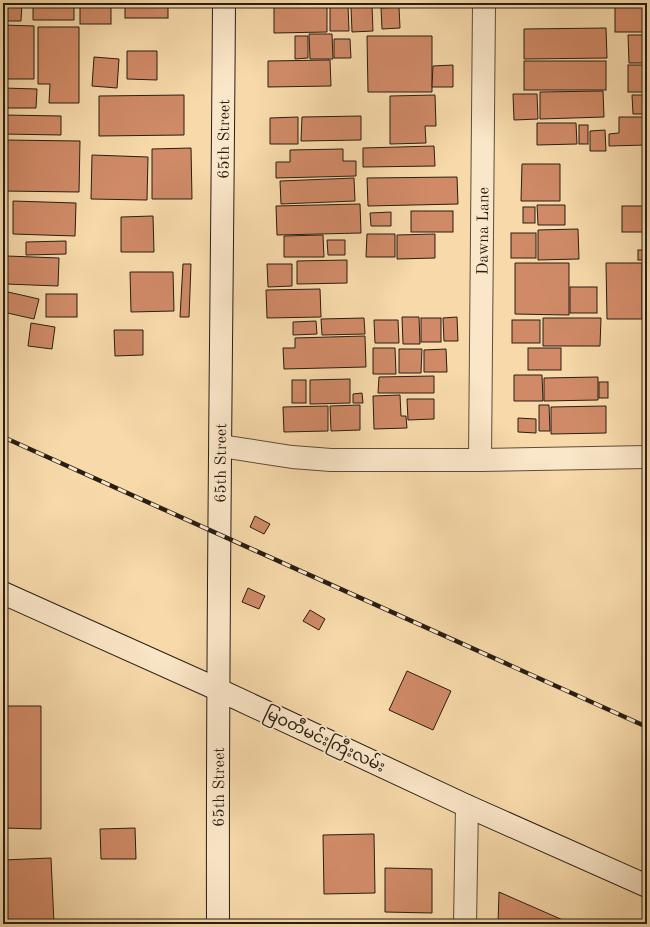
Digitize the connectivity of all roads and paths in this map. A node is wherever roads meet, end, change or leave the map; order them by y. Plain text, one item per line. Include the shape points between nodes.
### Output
1 (224, 3) edge
2 (484, 3) edge
3 (221, 446) junction
4 (647, 457) edge
5 (480, 460) junction
6 (3, 593) edge
7 (217, 689) junction
8 (467, 806) junction
9 (647, 886) edge
10 (218, 924) edge
11 (465, 924) edge

1 - 3 street, 65th Street
2 - 5 street, Dawna Lane
3 - 5 street via 331,460
3 - 7 street, 65th Street
4 - 5 street
6 - 7 street, မြဝတီမင်းကြီးလမ်း
7 - 8 street, မြဝတီမင်းကြီးလမ်း
7 - 10 street, 65th Street
8 - 9 street, မြဝတီမင်းကြီးလမ်း
8 - 11 street

